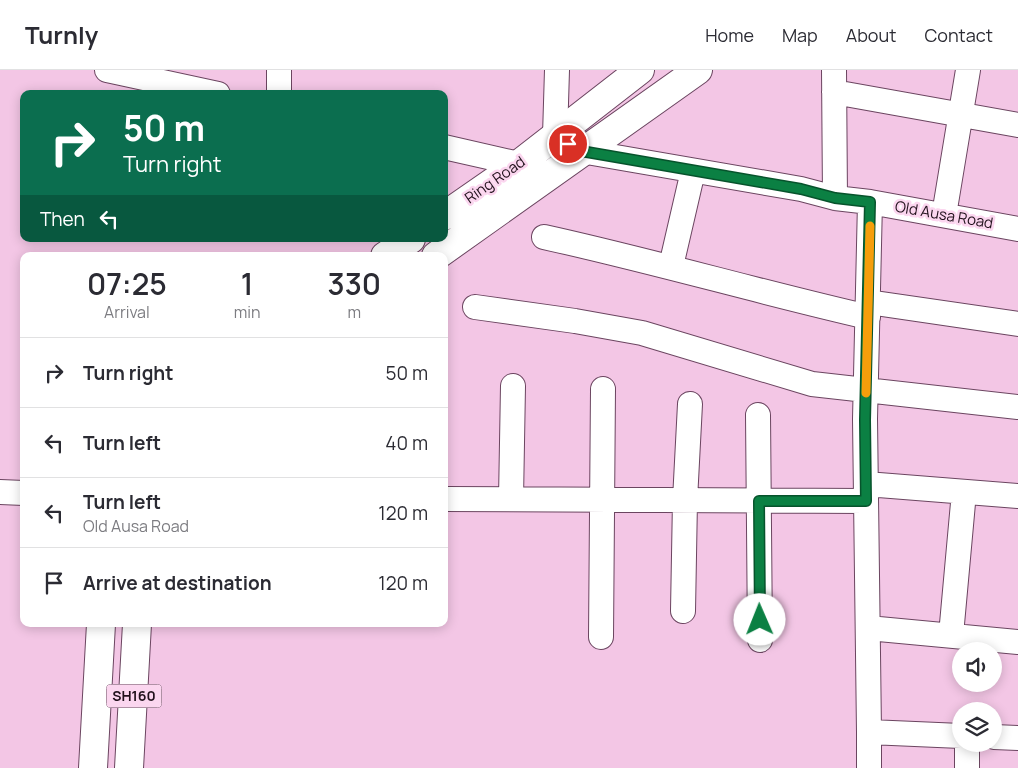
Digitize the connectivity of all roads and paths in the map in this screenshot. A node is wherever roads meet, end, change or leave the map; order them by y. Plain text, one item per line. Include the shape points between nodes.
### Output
1 (107, 70) edge
2 (279, 70) edge
3 (557, 70) edge
4 (640, 70) edge
5 (698, 70) edge
6 (968, 70) edge
7 (834, 81) edge
8 (200, 90) edge
9 (279, 90) edge
10 (961, 114) junction
11 (1018, 125) edge
12 (555, 136) junction
13 (448, 148) edge
14 (581, 151) junction
15 (519, 164) junction
16 (693, 170) junction
17 (835, 198) junction
18 (870, 202) junction
19 (448, 213) edge
20 (944, 215) junction
21 (1018, 229) edge
22 (544, 237) dead end
23 (406, 242) edge
24 (391, 252) edge
25 (442, 252) edge
26 (671, 266) junction
27 (475, 307) dead end
28 (868, 310) junction
29 (1018, 324) edge
30 (513, 386) dead end
31 (603, 389) dead end
32 (866, 392) junction
33 (690, 404) dead end
34 (1018, 407) edge
35 (758, 416) dead end
36 (0, 492) edge
37 (866, 492) junction
38 (964, 492) junction
39 (20, 493) edge
40 (1018, 496) edge
41 (511, 499) junction
42 (448, 500) edge
43 (602, 500) junction
44 (685, 500) junction
45 (759, 501) junction
46 (683, 611) dead end
47 (101, 627) edge
48 (137, 627) edge
49 (868, 628) junction
50 (951, 636) junction
51 (601, 637) dead end
52 (760, 640) dead end
53 (1018, 642) edge
54 (869, 732) junction
55 (952, 736) edge
56 (1002, 737) edge
57 (1018, 738) edge
58 (968, 752) edge
59 (93, 768) edge
60 (129, 768) edge
61 (869, 768) edge
62 (967, 768) edge

1 - 8 street
2 - 9 street
3 - 12 street
4 - 12 main road, Ring Road
5 - 14 main road
6 - 10 street
7 - 10 street
7 - 17 street
10 - 11 street
10 - 20 street
12 - 14 street, Old Ausa Road
12 - 15 main road, Ring Road
13 - 15 street
14 - 16 street, Old Ausa Road
14 - 25 main road
15 - 19 main road, Ring Road
16 - 17 street, Old Ausa Road
16 - 26 street
17 - 18 street, Old Ausa Road
18 - 20 street, Old Ausa Road
18 - 28 street
20 - 21 street, Old Ausa Road
22 - 26 street
23 - 24 main road
26 - 28 street via 780,297
27 - 32 street via 642,333 812,384
28 - 29 street
28 - 32 street
30 - 41 street
31 - 43 street
32 - 34 street
32 - 37 street
33 - 44 street
35 - 45 street
36 - 39 street
37 - 38 street
37 - 45 street
37 - 49 street
38 - 40 street
38 - 50 street
41 - 42 street
41 - 43 street
43 - 44 street
43 - 51 street
44 - 45 street
44 - 46 street
45 - 52 street
47 - 59 main road, SH160
48 - 60 main road, SH160
49 - 50 street
49 - 54 street
50 - 53 street
54 - 55 street
54 - 61 street
56 - 57 street
58 - 62 street

